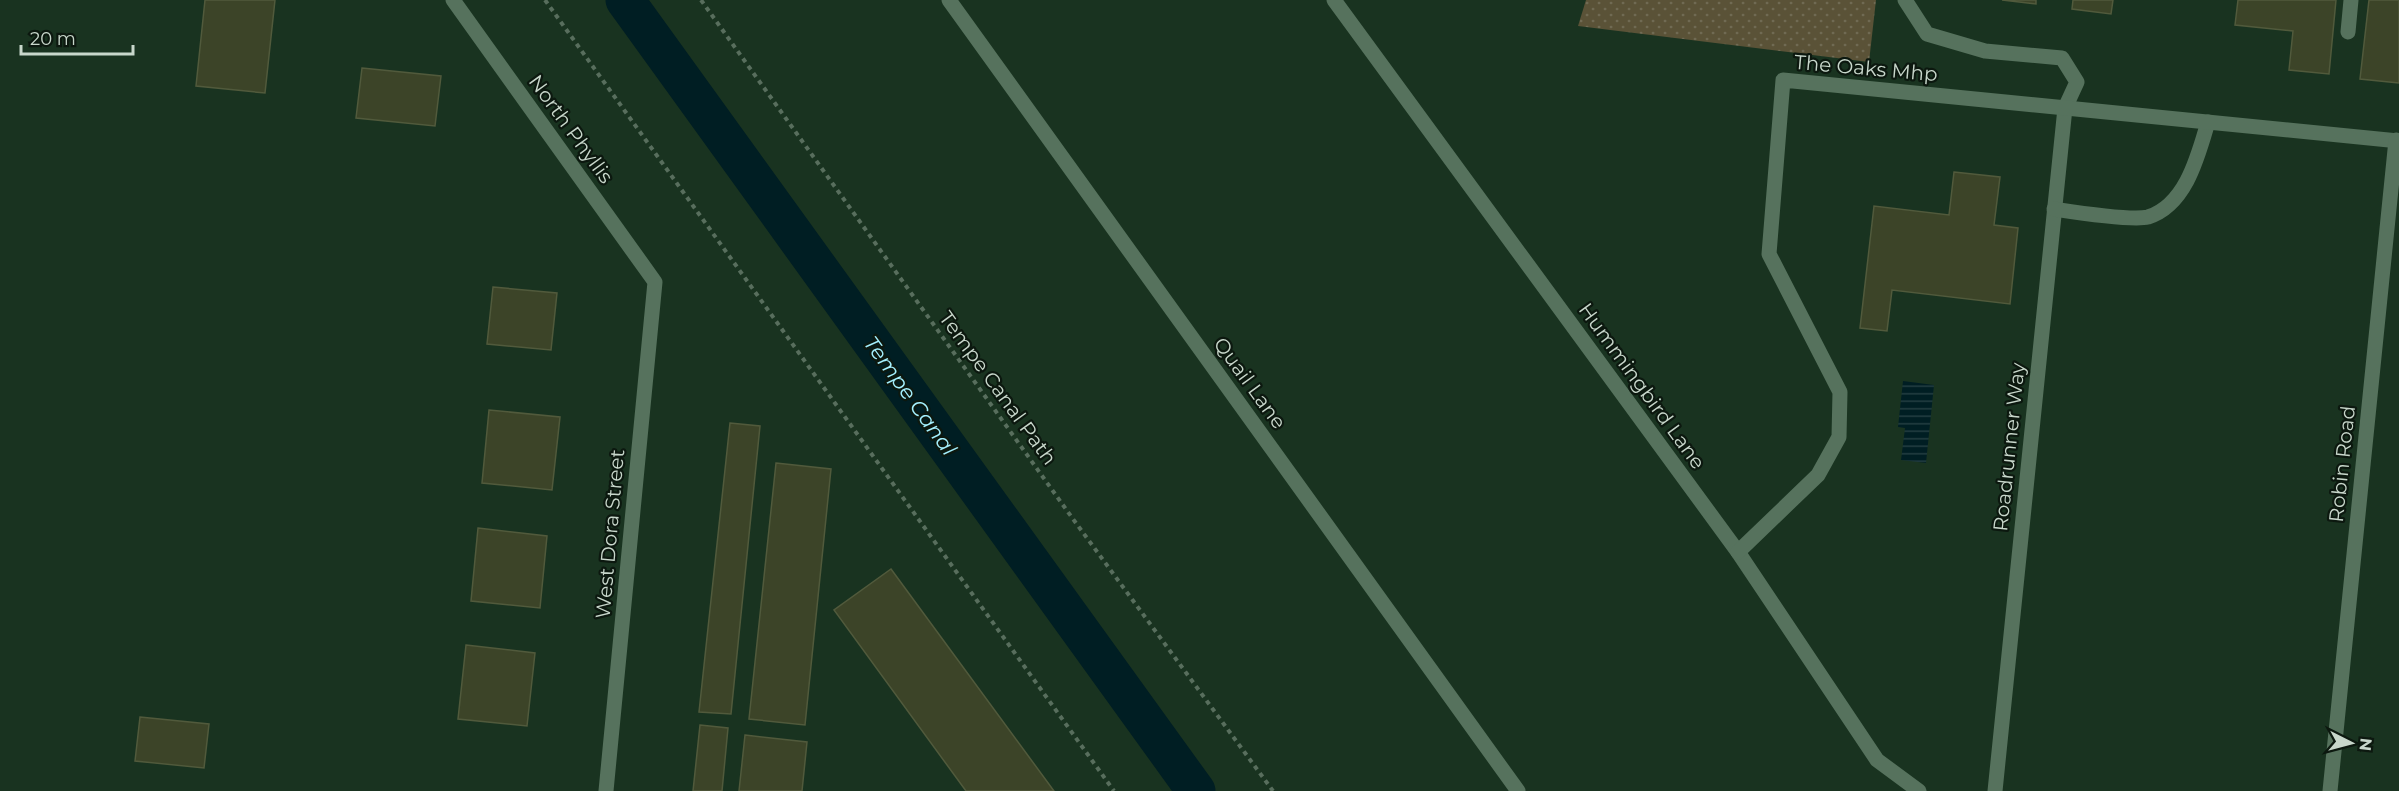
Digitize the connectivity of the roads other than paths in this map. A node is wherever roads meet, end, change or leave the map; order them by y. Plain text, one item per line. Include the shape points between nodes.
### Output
1 (453, 0) edge
2 (949, 0) edge
3 (1334, 0) edge
4 (1905, 0) edge
5 (2350, 0) edge
6 (2348, 32) dead end
7 (2065, 108) junction
8 (2208, 122) junction
9 (2397, 141) edge
10 (2054, 209) junction
11 (655, 282) joint
12 (1738, 552) junction
13 (606, 791) edge
14 (1518, 791) edge
15 (1919, 791) edge
16 (1995, 791) edge
17 (2330, 791) edge

1 - 11 street, North Phyllis
2 - 14 street, Quail Lane
3 - 12 street, Hummingbird Lane
4 - 7 street, Roadrunner Way via 1927,34 1985,51 2062,58 2077,82
5 - 6 street
7 - 8 street, The Oaks Mhp
7 - 10 street, Roadrunner Way
7 - 12 street, The Oaks Mhp via 1783,80 1769,254 1840,392 1839,437 1818,475
8 - 9 street, The Oaks Mhp
8 - 10 street via 2195,165 2173,202 2147,217
9 - 17 street, Robin Road
10 - 16 street, Roadrunner Way
11 - 13 street, West Dora Street
12 - 15 street, Hummingbird Lane via 1877,760

